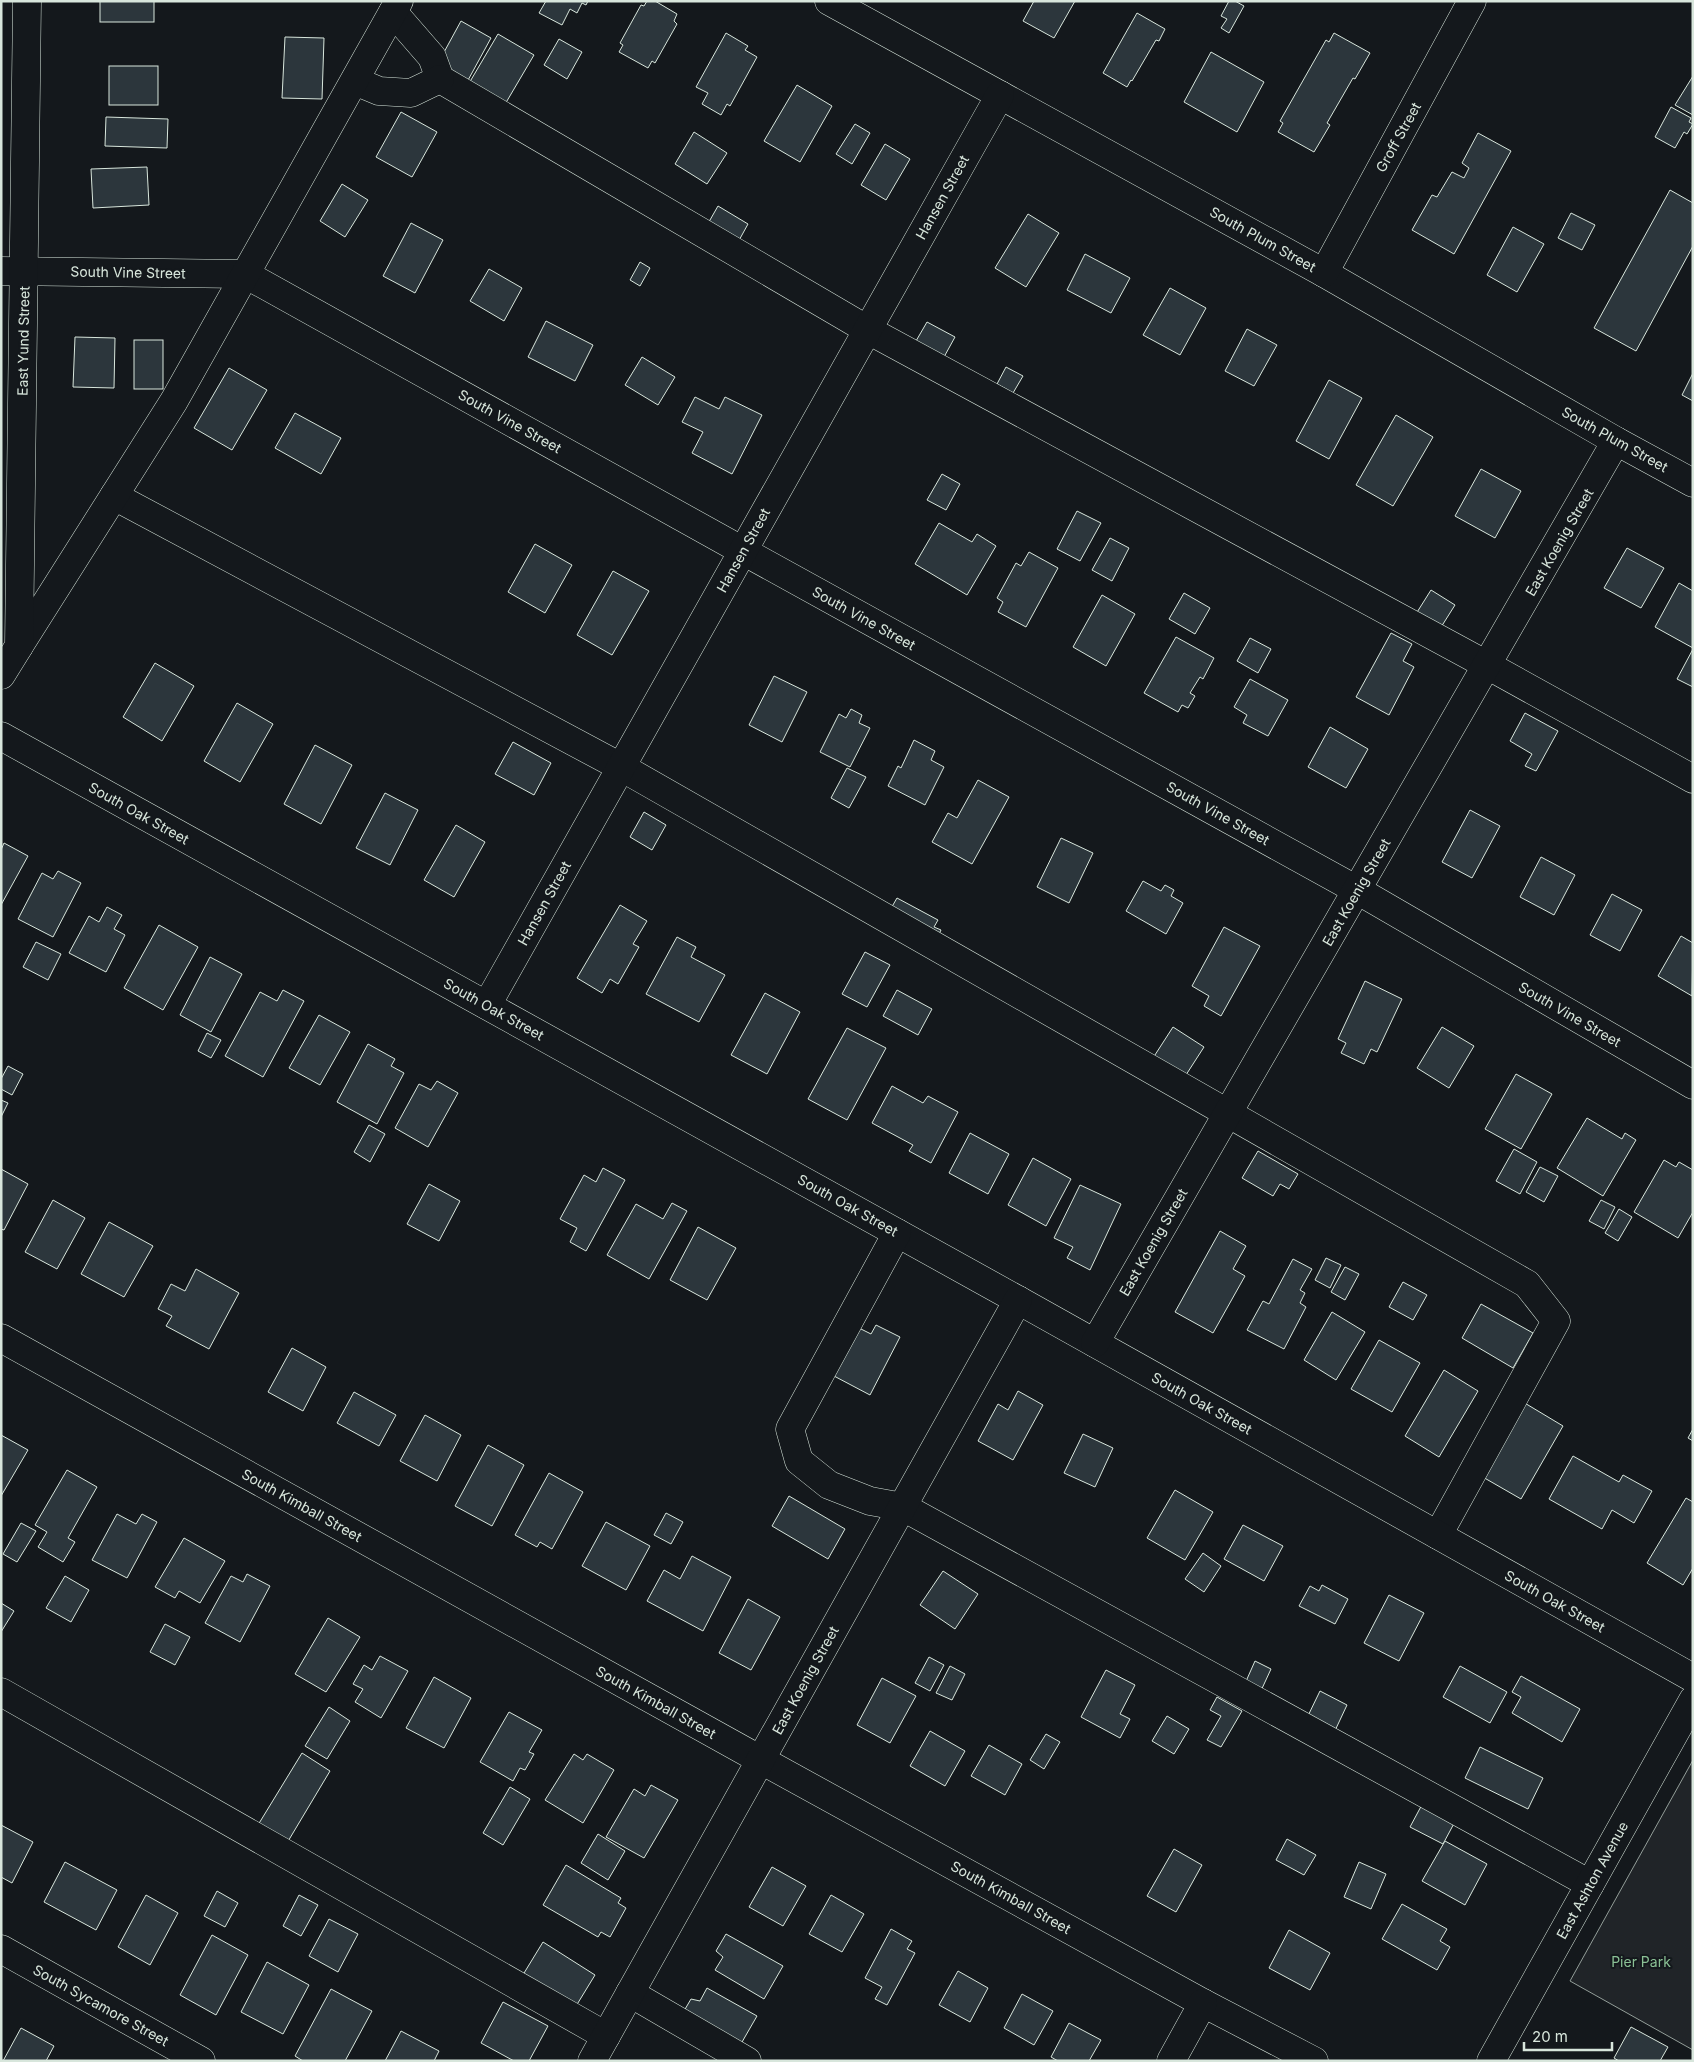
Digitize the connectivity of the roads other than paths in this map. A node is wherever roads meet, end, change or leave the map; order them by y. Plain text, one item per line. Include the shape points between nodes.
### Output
1 (27, 1) edge
2 (830, 1) edge
3 (1472, 1) edge
4 (396, 7) edge
5 (440, 79) junction
6 (355, 81) junction
7 (1000, 95) junction
8 (13, 271) edge
9 (1324, 273) junction
10 (245, 274) junction
11 (868, 330) junction
12 (1616, 441) junction
13 (1693, 483) edge
14 (114, 496) junction
15 (743, 551) junction
16 (19, 646) junction
17 (1487, 666) junction
18 (1, 675) edge
19 (1, 736) edge
20 (621, 767) junction
21 (1693, 779) edge
22 (1357, 890) junction
23 (487, 1005) junction
24 (1693, 1085) edge
25 (1228, 1112) junction
26 (897, 1233) junction
27 (1018, 1300) junction
28 (1, 1338) edge
29 (1095, 1343) junction
30 (903, 1507) junction
31 (1438, 1535) junction
32 (1693, 1678) edge
33 (1, 1692) edge
34 (1693, 1700) edge
35 (761, 1760) junction
36 (1590, 1884) junction
37 (1, 1949) edge
38 (630, 1993) junction
39 (1203, 2003) junction
40 (606, 2036) junction
41 (201, 2061) edge
42 (592, 2061) edge
43 (747, 2061) edge
44 (1171, 2061) edge
45 (1314, 2061) edge
46 (1490, 2061) edge

1 - 8 street, East Yund Street
2 - 7 street, South Plum Street
3 - 9 street, Groff Street
4 - 5 street via 432,57
4 - 6 street
5 - 6 street via 411,93 379,91
5 - 11 street
6 - 10 street
7 - 9 street, South Plum Street
7 - 11 street, Hansen Street
8 - 10 street, South Vine Street
8 - 16 street, East Yund Street
9 - 12 street, South Plum Street
10 - 14 street via 174,401
10 - 15 street, South Vine Street
11 - 15 street, Hansen Street
11 - 17 street
12 - 13 street, South Plum Street
12 - 17 street, East Koenig Street
14 - 16 street
14 - 20 street
15 - 20 street, Hansen Street
15 - 22 street, South Vine Street
16 - 18 street
17 - 21 street
17 - 22 street, East Koenig Street
19 - 23 street, South Oak Street
20 - 23 street, Hansen Street
20 - 25 street
22 - 24 street, South Vine Street
22 - 25 street, East Koenig Street
23 - 26 street, South Oak Street
25 - 29 street, East Koenig Street
25 - 31 street via 1527,1284 1556,1320
26 - 27 street, South Oak Street
26 - 30 street via 790,1429 799,1461 829,1484 870,1501
27 - 29 street, South Oak Street
27 - 30 street, East Koenig Street
28 - 35 street, South Kimball Street
29 - 31 street, South Oak Street
30 - 35 street, East Koenig Street
30 - 36 street
31 - 32 street, South Oak Street
33 - 40 street
34 - 36 street, East Ashton Avenue
35 - 38 street, East Koenig Street
35 - 39 street, South Kimball Street
36 - 46 street, East Ashton Avenue
37 - 41 street, South Sycamore Street
38 - 40 street, East Koenig Street
38 - 43 street
39 - 44 street
39 - 45 street, South Kimball Street
40 - 42 street, East Koenig Street

